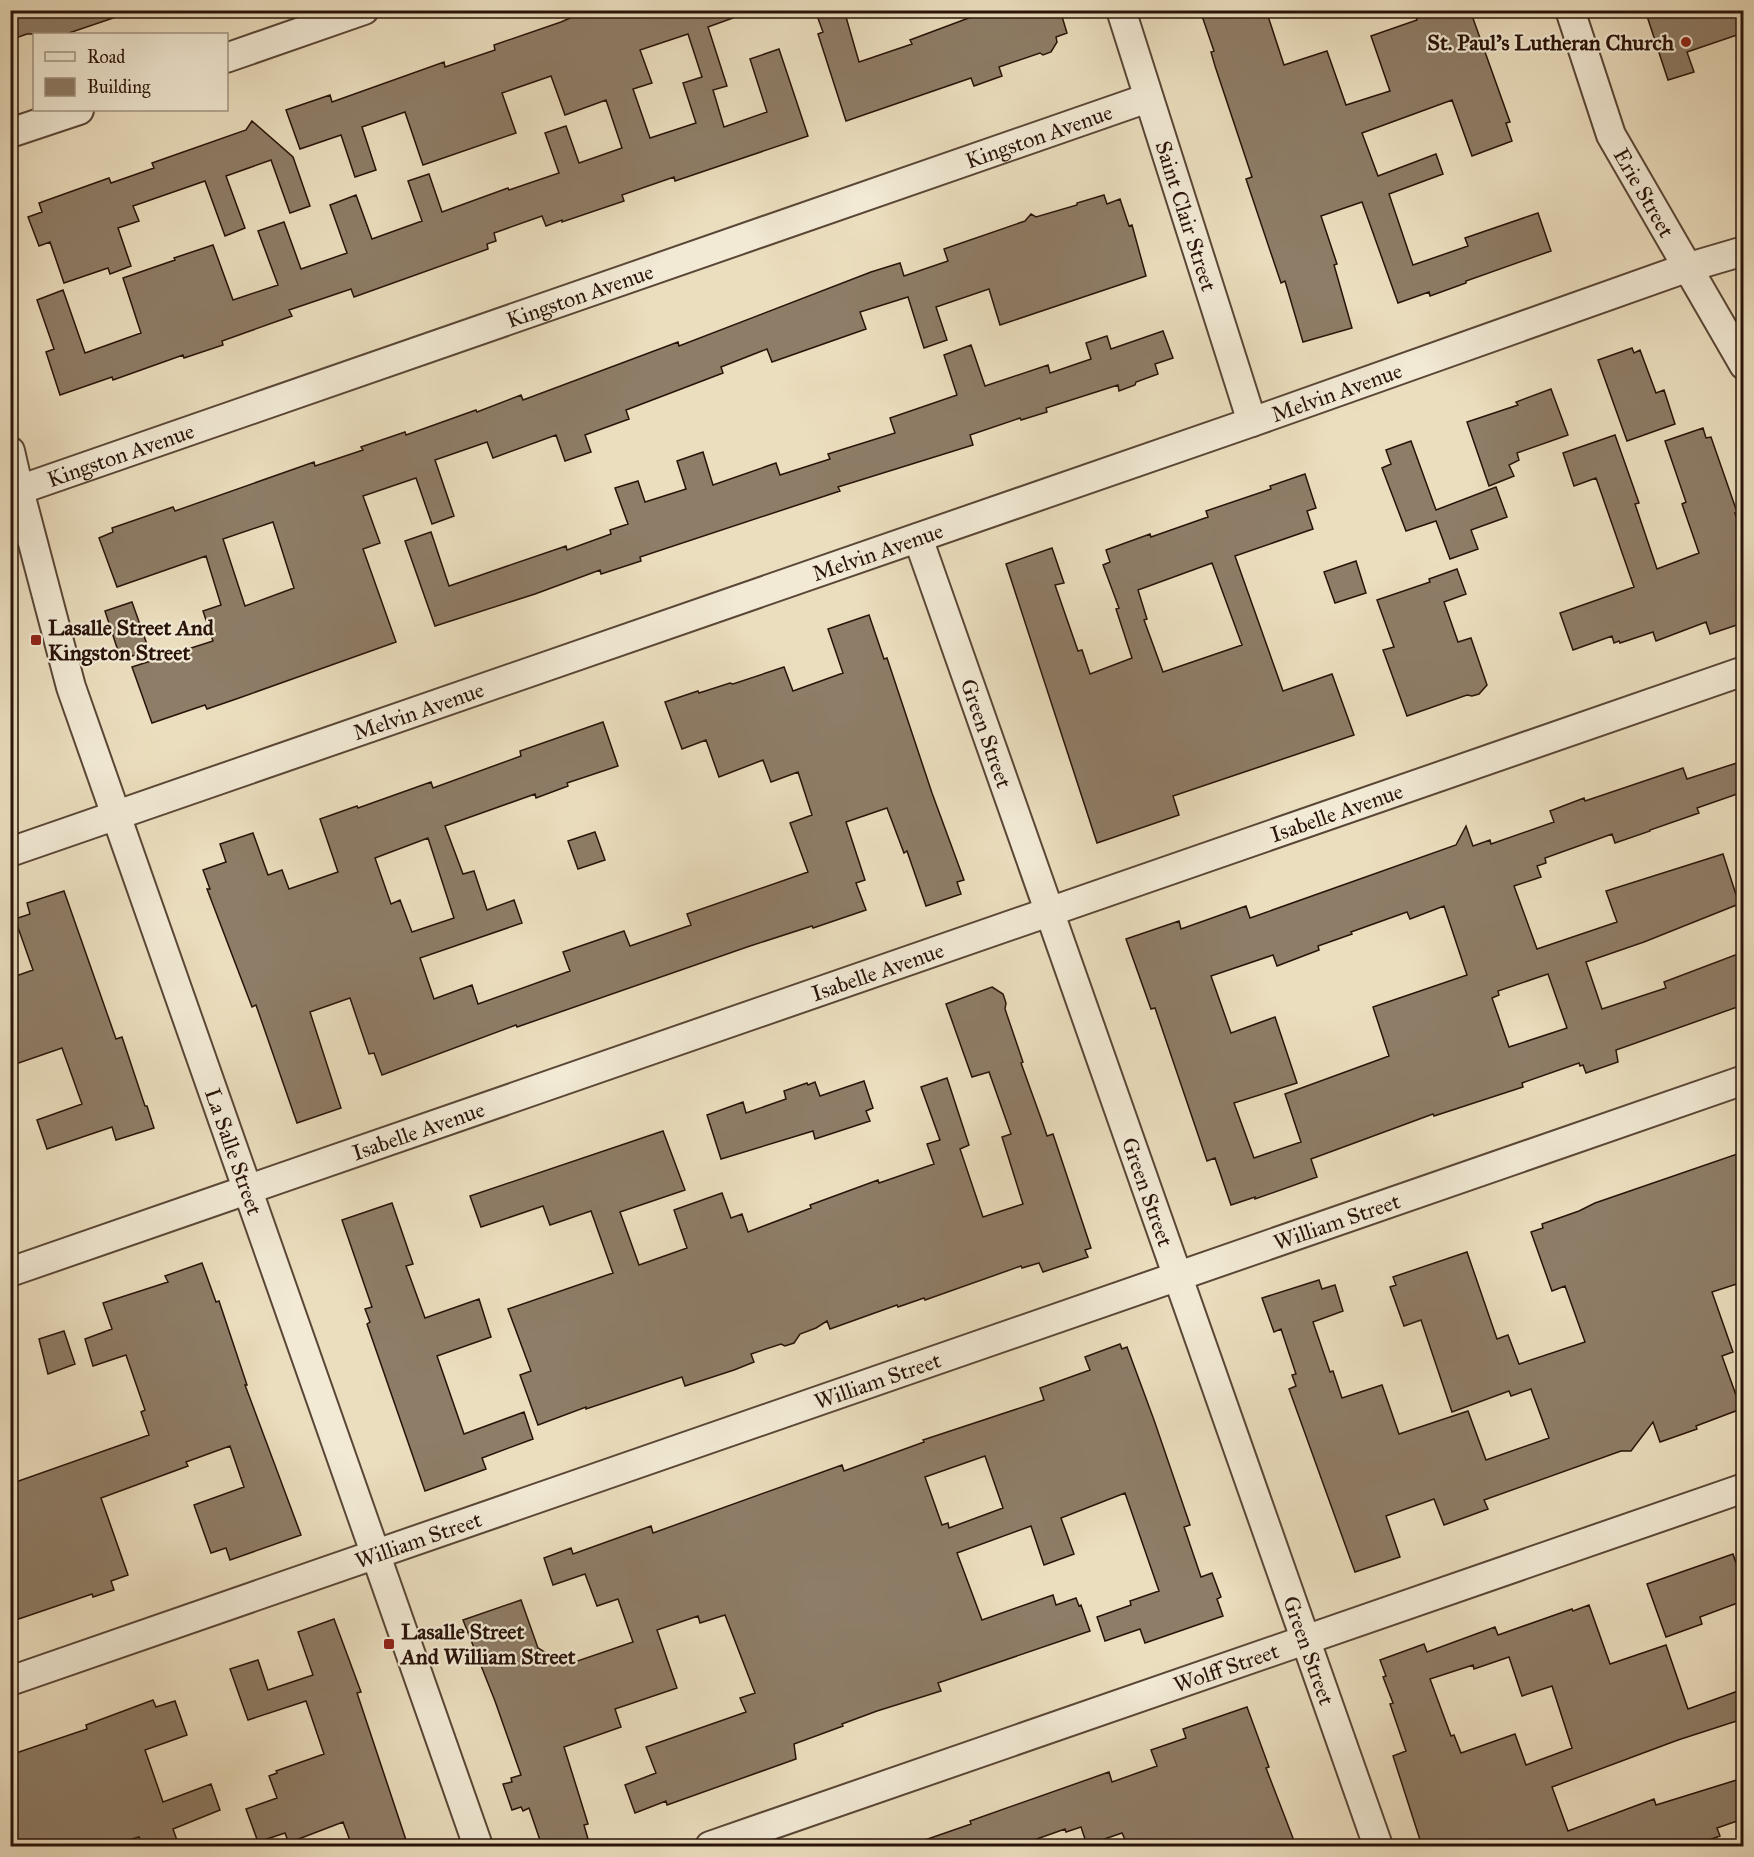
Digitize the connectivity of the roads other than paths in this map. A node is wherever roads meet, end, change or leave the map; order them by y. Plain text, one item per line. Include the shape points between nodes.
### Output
1 (364, 10) edge
2 (1120, 10) edge
3 (1570, 10) edge
4 (228, 57) edge
5 (1149, 98) junction
6 (76, 111) edge
7 (10, 133) edge
8 (1743, 251) edge
9 (1686, 268) junction
10 (1743, 365) edge
11 (1252, 422) junction
12 (10, 451) edge
13 (15, 492) edge
14 (918, 538) junction
15 (1743, 671) edge
16 (116, 816) junction
17 (10, 852) edge
18 (1050, 912) junction
19 (1743, 1080) edge
20 (247, 1190) junction
21 (10, 1272) edge
22 (1178, 1276) junction
23 (1743, 1488) edge
24 (375, 1554) junction
25 (1305, 1641) junction
26 (10, 1681) edge
27 (478, 1846) edge
28 (710, 1846) edge
29 (1378, 1846) edge

1 - 4 street
2 - 5 street, Saint Clair Street
3 - 9 street, Erie Street via 1611,135
5 - 11 street, Saint Clair Street
5 - 13 street, Kingston Avenue
6 - 7 street
8 - 9 street, Melvin Avenue
9 - 10 street, Erie Street
9 - 11 street, Melvin Avenue
11 - 14 street, Melvin Avenue
12 - 13 street, La Salle Street
13 - 16 street, La Salle Street via 71,687
14 - 16 street, Melvin Avenue
14 - 18 street, Green Street
15 - 18 street, Isabelle Avenue
16 - 17 street, Melvin Avenue
16 - 20 street, La Salle Street
18 - 20 street, Isabelle Avenue
18 - 22 street, Green Street
19 - 22 street, William Street
20 - 21 street, Isabelle Avenue
20 - 24 street, La Salle Street
22 - 24 street, William Street
22 - 25 street, Green Street
23 - 25 street, Wolff Street
24 - 26 street, William Street
24 - 27 street, La Salle Street
25 - 28 street, Wolff Street
25 - 29 street, Green Street

